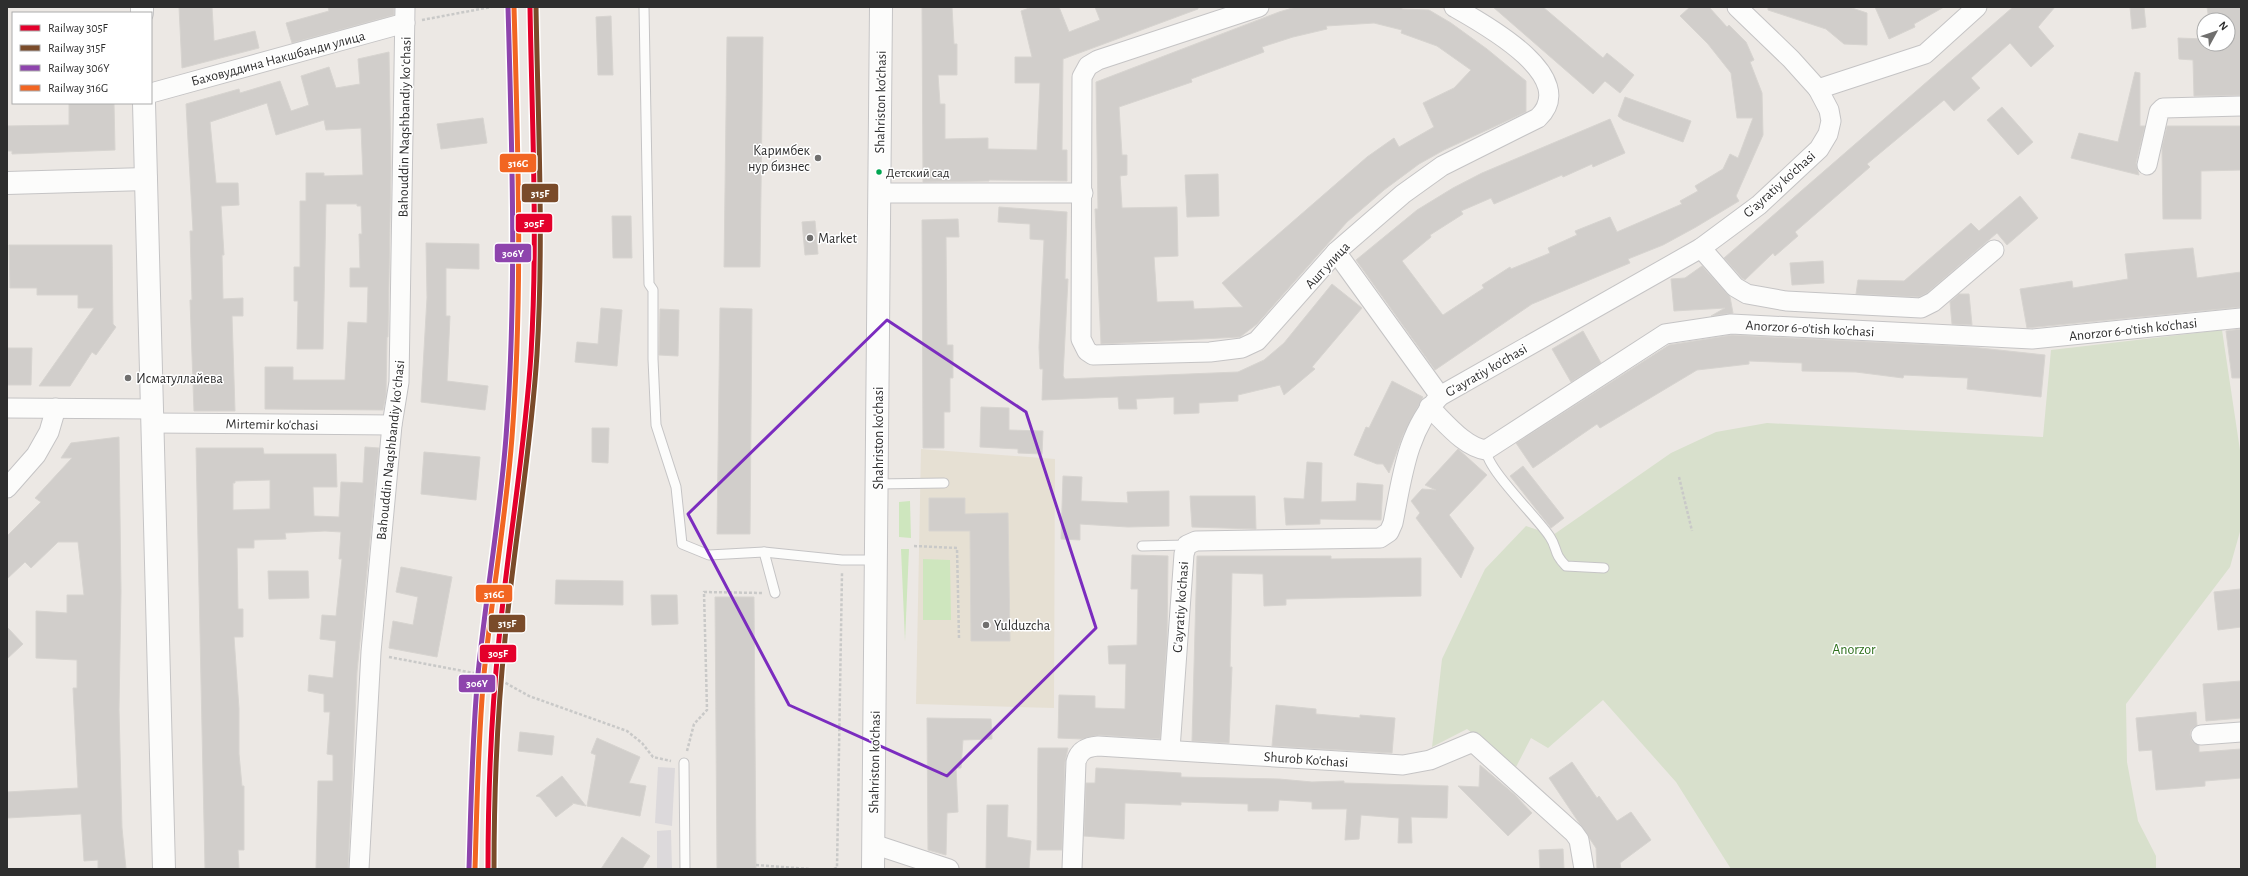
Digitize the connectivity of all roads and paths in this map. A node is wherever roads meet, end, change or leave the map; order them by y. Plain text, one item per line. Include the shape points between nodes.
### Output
1 (491, 7) edge
2 (644, 7) edge
3 (881, 7) edge
4 (1259, 7) edge
5 (1454, 7) edge
6 (1737, 7) edge
7 (1977, 7) edge
8 (405, 15) edge
9 (1818, 89) junction
10 (152, 93) edge
11 (144, 104) edge
12 (2241, 106) edge
13 (2147, 165) dead end
14 (146, 179) junction
15 (7, 183) edge
16 (879, 193) junction
17 (1082, 193) junction
18 (1701, 248) junction
19 (1994, 250) dead end
20 (1336, 252) junction
21 (2241, 318) edge
22 (1435, 401) junction
23 (7, 408) edge
24 (56, 408) junction
25 (152, 416) junction
26 (392, 425) junction
27 (1486, 450) junction
28 (1680, 477) dead end
29 (944, 483) dead end
30 (877, 484) junction
31 (7, 488) edge
32 (1692, 531) dead end
33 (1187, 545) junction
34 (914, 546) dead end
35 (1142, 546) dead end
36 (764, 552) junction
37 (842, 560) junction
38 (877, 560) junction
39 (1604, 568) dead end
40 (775, 593) joint
41 (959, 638) dead end
42 (371, 652) junction
43 (2241, 732) edge
44 (2201, 735) dead end
45 (1170, 750) junction
46 (684, 763) junction
47 (873, 844) junction
48 (756, 865) dead end
49 (164, 869) edge
50 (360, 869) edge
51 (684, 869) edge
52 (809, 869) edge
53 (834, 869) edge
54 (873, 869) edge
55 (949, 869) edge
56 (1072, 869) edge
57 (1584, 869) edge

1 - 8 path
2 - 36 lane via 649,284 653,290 652,358 656,425 676,487 682,544 709,555
3 - 16 street, Shahriston ko'chasi
4 - 17 street via 1098,60 1088,66 1082,77
5 - 20 street, Ашт улица via 1484,24 1514,46 1544,76 1550,93 1545,111 1538,118 1435,171 1403,194
6 - 9 street, G'ayratiy ko'chasi
7 - 9 street via 1925,54
8 - 10 street, Баховуддина Накшбанди улица
8 - 26 street, Bahouddin Naqshbandiy koʻchasi via 400,382
9 - 18 street, G'ayratiy ko'chasi via 1829,110 1831,121 1828,134 1819,148 1760,205
11 - 14 street
12 - 13 street via 2163,108 2159,112
14 - 15 street
14 - 25 street
16 - 17 street
16 - 30 street, Shahriston ko'chasi
17 - 20 street, Ашт улица via 1081,339 1087,351 1099,356 1210,352 1242,348 1256,341 1268,330
18 - 19 street via 1735,287 1747,294 1786,300 1920,308 1933,302
18 - 22 street, G'ayratiy ko'chasi
20 - 22 street
21 - 27 street, Anorzor 6-o'tish ko'chasi via 2032,339 1731,324 1665,334
22 - 27 street via 1468,444 1476,449
22 - 33 street, G'ayratiy ko'chasi via 1416,431 1407,454 1393,523 1389,532 1380,538 1196,541
23 - 24 street, Mirtemir ko'chasi
24 - 25 street, Mirtemir ko'chasi
24 - 31 street via 48,432 36,455
25 - 26 street, Mirtemir ko'chasi
25 - 49 street
26 - 42 street, Bahouddin Naqshbandiy koʻchasi
27 - 39 lane via 1486,456 1499,474 1551,538 1557,557 1566,566
28 - 32 path
29 - 30 lane
30 - 38 street, Shahriston ko'chasi
33 - 35 lane
33 - 45 street, G'ayratiy ko'chasi via 1184,554
34 - 41 path via 957,548
36 - 37 lane
36 - 40 lane
37 - 38 lane
37 - 53 path via 837,868
38 - 47 street, Shahriston ko'chasi
40 - 46 path via 704,592 707,710 694,724
42 - 46 path via 415,663 495,677 529,696 627,731 642,743 653,757
42 - 50 street, Bahouddin Naqshbandiy koʻchasi
43 - 44 street
45 - 56 street, Shurob Ko'chasi via 1098,746 1088,747 1078,756
45 - 57 street, Shurob Ko'chasi via 1403,766 1430,760 1473,742 1574,832 1579,840
46 - 51 lane
47 - 54 street, Shahriston ko'chasi
47 - 55 street
48 - 52 path

